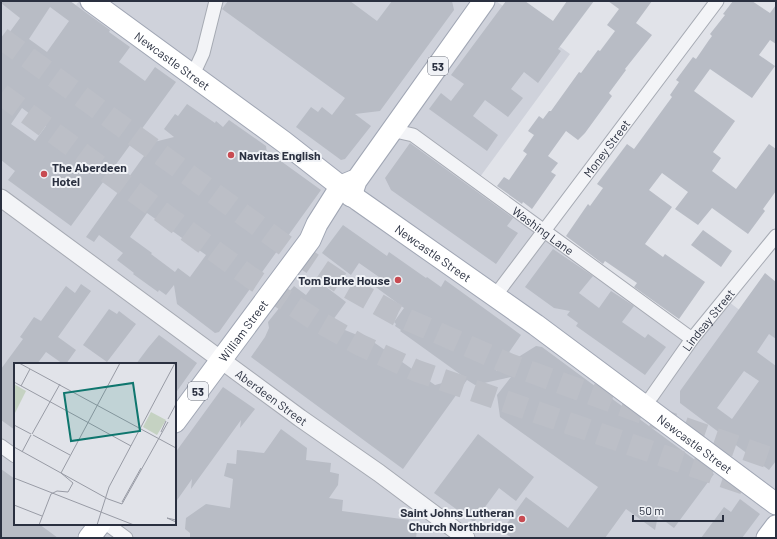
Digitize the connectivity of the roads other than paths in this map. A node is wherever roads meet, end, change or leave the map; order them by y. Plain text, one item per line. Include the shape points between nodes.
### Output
1 (91, 1) edge
2 (108, 1) edge
3 (216, 1) edge
4 (717, 1) edge
5 (483, 2) edge
6 (197, 66) junction
7 (391, 130) junction
8 (349, 187) junction
9 (1, 198) edge
10 (544, 231) junction
11 (776, 236) edge
12 (498, 292) junction
13 (692, 340) junction
14 (221, 359) junction
15 (647, 401) junction
16 (176, 421) edge
17 (1, 446) edge
18 (14, 455) edge
19 (776, 490) edge
20 (776, 504) edge
21 (99, 525) edge
22 (108, 525) edge
23 (776, 526) edge
24 (461, 536) edge
25 (90, 538) edge
26 (126, 538) edge
27 (767, 538) edge

1 - 8 main road, Newcastle Street
2 - 6 main road, Newcastle Street
3 - 6 street via 203,53
4 - 10 street, Money Street
5 - 7 main road, William Street / 53
6 - 8 main road, Newcastle Street
7 - 8 main road, William Street / 53
7 - 10 street, Washing Lane via 413,135
8 - 12 main road, Newcastle Street via 407,221
8 - 14 main road, William Street / 53 via 328,228 310,240
9 - 14 street, Aberdeen Street
10 - 12 street, Money Street
10 - 13 street, Washing Lane
11 - 13 street, Lindsay Street
12 - 15 main road, Newcastle Street via 546,320
13 - 15 street, Lindsay Street
14 - 16 main road, William Street / 53
14 - 24 street, Aberdeen Street via 379,473
15 - 19 main road, Newcastle Street
15 - 20 main road, Newcastle Street
17 - 18 street
21 - 25 main road
22 - 26 street
23 - 27 main road

